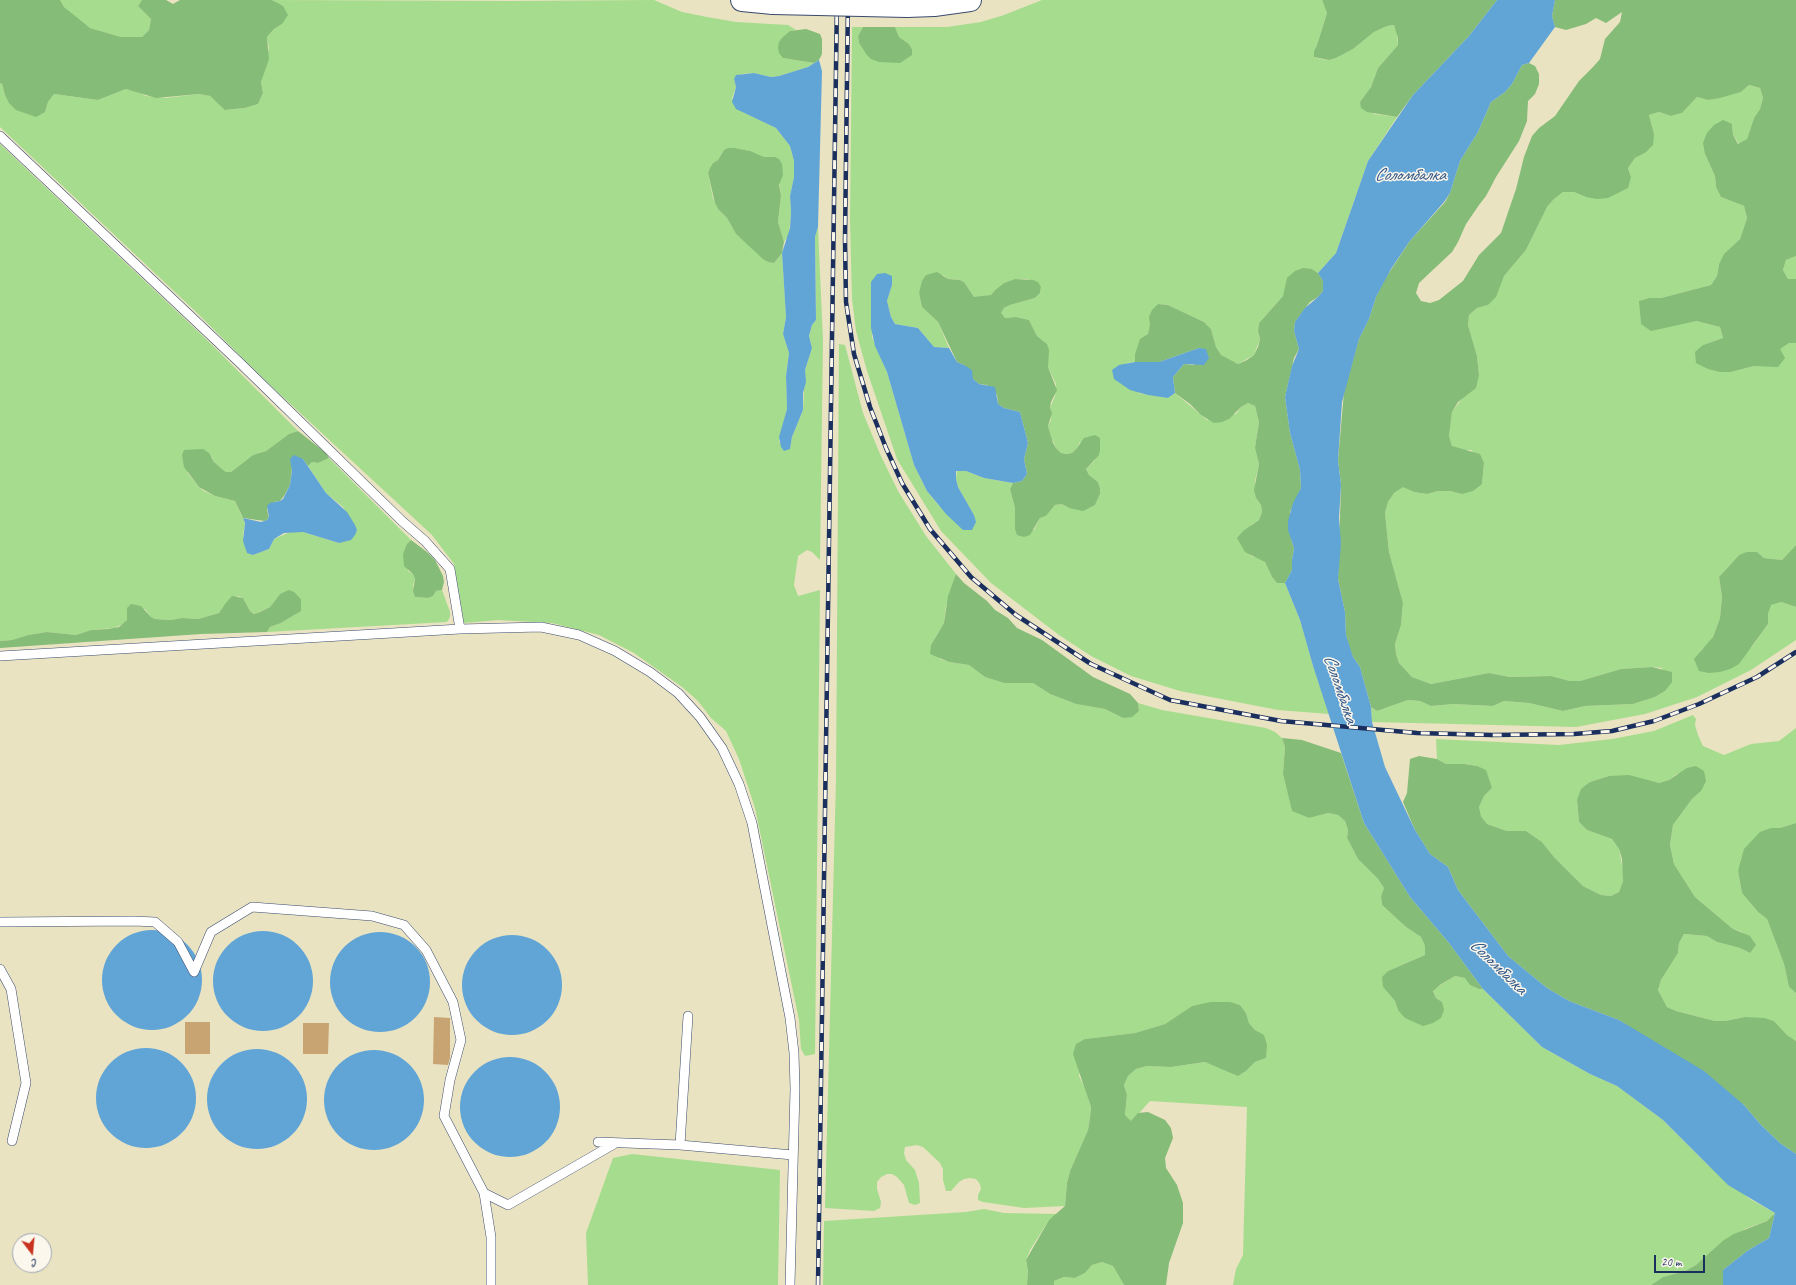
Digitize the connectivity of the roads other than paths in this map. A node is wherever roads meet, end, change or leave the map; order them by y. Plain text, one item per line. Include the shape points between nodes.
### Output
1 (742, 0) edge
2 (970, 0) edge
3 (0, 136) edge
4 (460, 629) junction
5 (0, 656) edge
6 (0, 922) edge
7 (0, 969) edge
8 (688, 1016) dead end
9 (12, 1141) dead end
10 (598, 1142) dead end
11 (614, 1144) junction
12 (680, 1145) junction
13 (793, 1155) junction
14 (484, 1193) junction
15 (491, 1285) edge
16 (790, 1285) edge

1 - 2 main road, bridge via 907,6
3 - 4 lane via 425,541 450,569
4 - 5 lane
4 - 13 lane via 541,627 579,635 615,651 678,693 700,717 722,748 739,784 752,823 790,1018 795,1089
6 - 14 lane via 155,922 178,942 194,972 211,932 252,907 372,916 404,925 426,950 453,1002 461,1040 450,1080 444,1116
7 - 9 lane via 11,989 26,1083
8 - 12 lane
10 - 11 lane
11 - 12 lane
11 - 14 lane via 508,1206
12 - 13 lane
13 - 16 lane
14 - 15 lane via 491,1237

